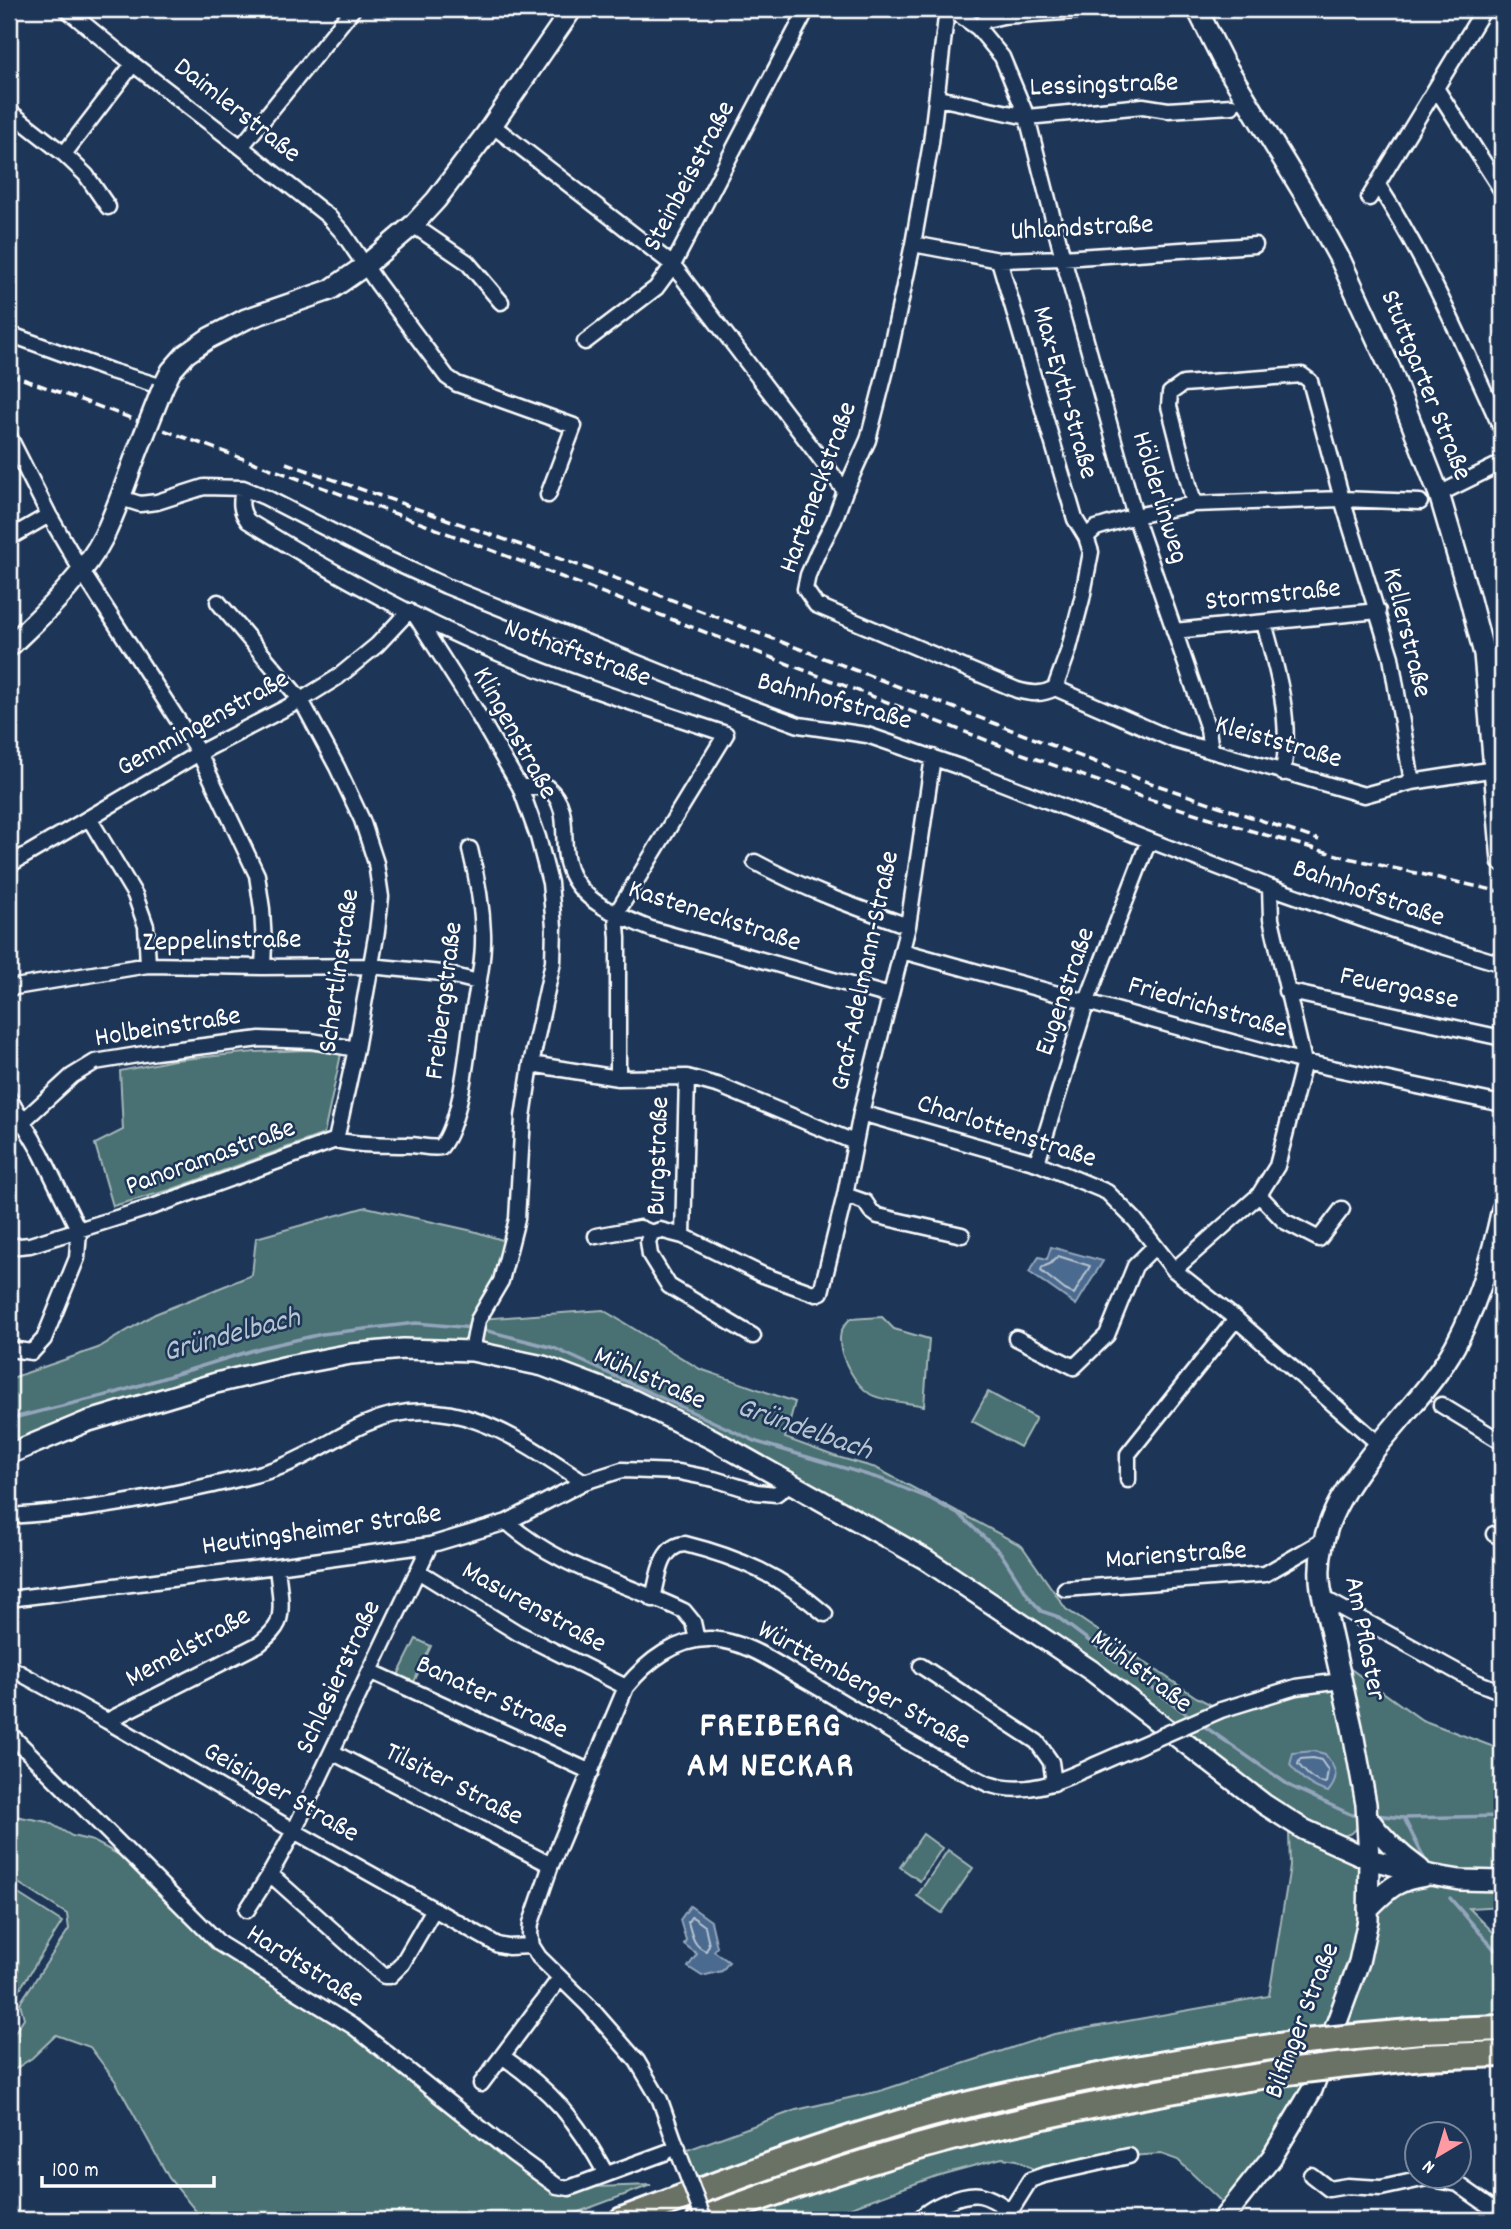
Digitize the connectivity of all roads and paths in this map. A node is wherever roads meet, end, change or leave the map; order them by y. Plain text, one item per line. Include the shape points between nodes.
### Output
1 (66, 9) edge
2 (353, 9) edge
3 (572, 9) edge
4 (807, 9) edge
5 (949, 9) edge
6 (1108, 9) edge
7 (1198, 9) edge
8 (1484, 9) edge
9 (978, 28) junction
10 (133, 64) junction
11 (1436, 88) junction
12 (938, 98) junction
13 (1232, 106) dead end
14 (9, 111) edge
15 (1027, 117) junction
16 (492, 125) junction
17 (241, 147) junction
18 (64, 154) junction
19 (1378, 185) junction
20 (1502, 191) edge
21 (1369, 198) dead end
22 (108, 206) dead end
23 (413, 225) junction
24 (913, 244) junction
25 (1255, 245) dead end
26 (1063, 258) junction
27 (999, 260) junction
28 (366, 265) junction
29 (673, 265) junction
30 (501, 302) dead end
31 (9, 334) edge
32 (585, 342) dead end
33 (163, 387) junction
34 (1502, 430) edge
35 (9, 436) edge
36 (1502, 463) edge
37 (243, 488) junction
38 (845, 491) junction
39 (1439, 494) junction
40 (548, 495) dead end
41 (121, 498) junction
42 (1342, 499) junction
43 (1420, 502) dead end
44 (1194, 504) junction
45 (49, 515) junction
46 (1135, 516) junction
47 (1086, 537) junction
48 (9, 538) edge
49 (80, 570) junction
50 (218, 602) dead end
51 (1378, 611) junction
52 (412, 612) junction
53 (1264, 623) junction
54 (1174, 631) junction
55 (9, 647) edge
56 (1055, 688) junction
57 (302, 701) junction
58 (1211, 751) junction
59 (199, 753) junction
60 (933, 757) junction
61 (1495, 769) junction
62 (1283, 773) junction
63 (1412, 782) junction
64 (520, 787) junction
65 (89, 818) junction
66 (1149, 840) junction
67 (470, 849) dead end
68 (1502, 861) edge
69 (755, 862) dead end
70 (9, 865) edge
71 (1270, 887) junction
72 (616, 915) junction
73 (908, 926) junction
74 (902, 951) junction
75 (1502, 964) edge
76 (148, 965) junction
77 (370, 966) junction
78 (263, 967) junction
79 (478, 982) junction
80 (9, 988) edge
81 (1286, 991) junction
82 (890, 996) junction
83 (1087, 1001) junction
84 (1502, 1038) edge
85 (356, 1049) junction
86 (1304, 1062) junction
87 (531, 1065) junction
88 (687, 1077) junction
89 (618, 1079) junction
90 (9, 1098) edge
91 (1502, 1104) edge
92 (861, 1113) junction
93 (23, 1121) junction
94 (9, 1128) edge
95 (336, 1140) junction
96 (854, 1142) junction
97 (432, 1148) joint
98 (1037, 1163) junction
99 (845, 1195) junction
100 (1259, 1195) junction
101 (1342, 1209) dead end
102 (1502, 1209) edge
103 (79, 1231) junction
104 (652, 1233) junction
105 (962, 1235) dead end
106 (596, 1236) dead end
107 (682, 1236) junction
108 (1155, 1246) junction
109 (9, 1247) edge
110 (1497, 1253) edge
111 (1174, 1270) junction
112 (1236, 1319) junction
113 (752, 1336) dead end
114 (1016, 1338) dead end
115 (473, 1346) junction
116 (9, 1349) edge
117 (1441, 1405) dead end
118 (1502, 1442) edge
119 (1379, 1444) junction
120 (9, 1454) edge
121 (1128, 1480) dead end
122 (584, 1482) junction
123 (792, 1482) junction
124 (9, 1516) edge
125 (507, 1522) junction
126 (1324, 1540) junction
127 (430, 1545) junction
128 (277, 1566) junction
129 (418, 1572) junction
130 (1065, 1589) dead end
131 (1323, 1598) junction
132 (9, 1599) edge
133 (653, 1599) junction
134 (825, 1614) dead end
135 (697, 1640) junction
136 (921, 1666) dead end
137 (9, 1667) edge
138 (370, 1671) junction
139 (1341, 1681) junction
140 (626, 1687) junction
141 (1502, 1692) edge
142 (107, 1721) junction
143 (9, 1733) edge
144 (332, 1752) junction
145 (591, 1772) junction
146 (1054, 1783) junction
147 (1367, 1810) junction
148 (294, 1832) junction
149 (1327, 1841) junction
150 (1369, 1859) junction
151 (551, 1865) junction
152 (270, 1874) junction
153 (1430, 1875) junction
154 (1502, 1881) edge
155 (434, 1909) junction
156 (1368, 1909) junction
157 (247, 1910) dead end
158 (532, 1946) junction
159 (561, 1978) junction
160 (1502, 2028) edge
161 (1502, 2054) edge
162 (502, 2056) junction
163 (481, 2084) dead end
164 (678, 2151) junction
165 (1129, 2156) dead end
166 (606, 2174) junction
167 (1311, 2175) dead end
168 (1008, 2215) edge
169 (1501, 2217) edge
170 (622, 2220) edge
171 (702, 2220) edge
172 (919, 2220) edge
173 (1222, 2220) edge

1 - 10 street, Daimlerstraße
2 - 17 street
3 - 16 main road
4 - 29 street, Steinbeisstraße
5 - 9 street, Hölderlinweg
5 - 12 street, Harteneckstraße
6 - 9 street via 1003,16 986,20
7 - 39 main road, Stuttgarter Straße via 1223,61 1341,261 1390,368
8 - 11 street
9 - 15 street, Hölderlinweg via 1002,57
10 - 17 street, Daimlerstraße
10 - 18 street
11 - 19 street
11 - 20 street
12 - 15 street, Lessingstraße
12 - 24 street, Harteneckstraße
13 - 15 street, Lessingstraße via 1168,110 1143,106
14 - 18 street
15 - 26 street, Hölderlinweg
16 - 23 main road
16 - 29 street
17 - 28 street, Daimlerstraße via 328,216
18 - 22 street
19 - 21 street
19 - 34 street via 1442,299
23 - 28 main road
23 - 30 street via 467,262
24 - 27 street, Uhlandstraße
24 - 38 street, Harteneckstraße via 868,440
25 - 26 street, Uhlandstraße
26 - 27 street, Uhlandstraße
26 - 46 street, Hölderlinweg
27 - 47 street, Max-Eyth-Straße via 1075,519
28 - 33 main road via 330,290 246,318 209,338 186,354
28 - 40 street, Daimlerstraße via 446,377 574,426
29 - 32 street, Steinbeisstraße via 656,288
29 - 38 street
31 - 33 street
33 - 41 main road, bridge
35 - 45 street
36 - 39 street
37 - 41 street, Bahnhofstraße via 204,487 140,504
37 - 52 street via 242,513 248,521
37 - 60 street, Bahnhofstraße via 446,586 697,687 799,725 867,734
38 - 56 street, Harteneckstraße via 808,575 806,589 816,605 1017,690 1037,694
39 - 61 main road, Stuttgarter Straße via 1484,654
41 - 49 main road via 102,539
42 - 43 street
42 - 44 street
42 - 44 street, Kellerstraße via 1310,381 1302,375 1182,384 1170,393 1169,406
42 - 51 street, Kellerstraße
44 - 46 street
45 - 48 street
45 - 49 street
46 - 47 street via 1096,528
46 - 54 street, Hölderlinweg
47 - 56 street, Max-Eyth-Straße via 1091,552 1082,599
49 - 55 main road
49 - 59 street
50 - 57 street, Schertlinstraße
51 - 53 street, Stormstraße
51 - 63 street, Kellerstraße via 1391,657
52 - 57 street, Gemmingenstraße via 338,677
52 - 64 street, Klingenstraße
52 - 72 street, Nothaftstraße via 490,650 726,734
53 - 54 street, Stormstraße
53 - 62 street via 1282,687 1287,747
54 - 58 street, Hölderlinweg via 1208,729
56 - 58 street, Kleiststraße via 1174,740
57 - 59 street, Gemmingenstraße
57 - 77 street, Schertlinstraße via 362,820 376,863 381,897
58 - 62 street, Kleiststraße
59 - 65 street, Gemmingenstraße
59 - 78 street via 257,875
60 - 66 street, Bahnhofstraße
60 - 73 street, Graf-Adelmann-Straße
61 - 63 street, Kleiststraße
61 - 68 main road, Stuttgarter Straße
62 - 63 street, Kleiststraße via 1364,795
64 - 72 street, Kasteneckstraße via 547,787 556,795 563,807 569,869 580,887
64 - 87 street, Klingenstraße via 550,883 554,927 553,962
65 - 70 street, Gemmingenstraße
65 - 76 street via 135,895 146,926
66 - 71 street, Bahnhofstraße
66 - 83 street, Eugenstraße
67 - 79 street, Freibergstraße via 480,889 483,935
69 - 73 street via 791,882
71 - 75 street, Bahnhofstraße
71 - 81 street via 1271,919
72 - 82 street, Kasteneckstraße via 651,929
72 - 89 street
73 - 74 street, Graf-Adelmann-Straße
74 - 82 street, Graf-Adelmann-Straße
74 - 83 street, Friedrichstraße
76 - 78 street, Zeppelinstraße
76 - 80 street, Zeppelinstraße
77 - 78 street, Zeppelinstraße
77 - 79 street, Zeppelinstraße via 442,973
77 - 85 street, Schertlinstraße
79 - 97 street, Freibergstraße via 460,1096 448,1139 442,1147
81 - 84 street, Feuergasse
81 - 86 street
82 - 92 street, Graf-Adelmann-Straße
83 - 86 street, Friedrichstraße
83 - 98 street, Eugenstraße
85 - 93 street, Holbeinstraße via 260,1039 95,1062
85 - 95 street, Schertlinstraße
86 - 91 street, Friedrichstraße
86 - 100 street via 1277,1166
87 - 89 street
87 - 115 street, Klingenstraße via 517,1219 502,1281 478,1320
88 - 89 street
88 - 96 street via 720,1086
88 - 107 street, Burgstraße
90 - 93 street
92 - 96 street, Graf-Adelmann-Straße
92 - 98 street, Charlottenstraße
93 - 94 street, Holbeinstraße
93 - 103 street
95 - 97 street, Panoramastraße
95 - 103 street, Panoramastraße
96 - 99 street, Graf-Adelmann-Straße
98 - 108 street, Charlottenstraße via 1107,1192
99 - 105 street via 865,1202 878,1216
99 - 107 street, Graf-Adelmann-Straße via 821,1292 816,1294 763,1275
100 - 101 street via 1284,1221 1319,1238
100 - 111 street
102 - 110 main road
103 - 109 street, Panoramastraße
103 - 116 street via 77,1258 44,1339 32,1352
104 - 106 street via 640,1228
104 - 107 street via 660,1230
104 - 113 street via 650,1255 669,1286
108 - 111 street, Charlottenstraße
108 - 114 street via 1135,1266 1107,1335 1074,1367
110 - 119 main road via 1455,1346
111 - 112 street, Charlottenstraße
112 - 119 street, Charlottenstraße
112 - 121 street via 1128,1454
115 - 120 main road, Mühlstraße via 351,1354 288,1366 86,1422
115 - 123 main road, Mühlstraße via 621,1395
117 - 118 street
119 - 126 main road, Am Pflaster via 1351,1482
122 - 123 street, Heutingsheimer Straße via 622,1470 679,1472 776,1494
122 - 124 street via 498,1430 453,1413 420,1410 394,1413 279,1468 238,1479 136,1500
122 - 125 street, Heutingsheimer Straße
123 - 149 main road, Mühlstraße via 984,1597 1102,1679 1264,1804
125 - 127 street, Heutingsheimer Straße
125 - 133 street via 550,1555
126 - 130 street, Marienstraße via 1265,1574
126 - 131 main road, Am Pflaster
127 - 128 street, Heutingsheimer Straße
127 - 129 street, Schlesierstraße
128 - 132 street, Heutingsheimer Straße
128 - 142 street, Memelstraße via 280,1608 272,1633 259,1644
129 - 138 street, Schlesierstraße
129 - 140 street, Masurenstraße via 518,1633
131 - 139 main road, Am Pflaster
131 - 141 street
133 - 134 street via 667,1553 685,1545 766,1571
133 - 135 street via 684,1611 693,1622
135 - 140 street, Württemberger Straße via 659,1656
135 - 146 street, Württemberger Straße via 742,1644 988,1784 1016,1790
136 - 146 street via 1037,1742 1051,1762
137 - 142 street, Geisinger Straße
138 - 144 street, Schlesierstraße
138 - 145 street, Banater Straße
139 - 146 street, Württemberger Straße, bridge via 1296,1688 1221,1710
139 - 147 main road, Am Pflaster
140 - 145 street, Württemberger Straße
142 - 148 street, Geisinger Straße
143 - 166 street, Hardtstraße via 220,1944 354,2027 557,2186 569,2188
144 - 148 street, Schlesierstraße
144 - 151 street, Tilsiter Straße
145 - 151 street, Württemberger Straße
147 - 149 main road via 1352,1833
147 - 150 main road, Am Pflaster
147 - 153 main road via 1392,1847
148 - 152 street, Schlesierstraße
148 - 155 street, Geisinger Straße
149 - 150 main road, Mühlstraße
150 - 153 main road, Mühlstraße
150 - 156 main road, Bilfinger Straße
151 - 158 street, Württemberger Straße via 531,1923
152 - 155 street via 384,1976 402,1964
152 - 157 street, Schlesierstraße
153 - 154 main road, Mühlstraße
153 - 156 main road via 1390,1887
155 - 158 street, Geisinger Straße via 498,1945
156 - 173 main road, Bilfinger Straße via 1359,1962 1312,2090 1272,2157
158 - 159 street
159 - 162 street
159 - 164 street via 637,2061 660,2100
160 - 170 highway, bridge via 1305,2042 1044,2088 906,2121
161 - 171 highway, bridge via 1346,2065 1134,2097 966,2134 859,2165
162 - 163 street
162 - 166 street via 564,2109
164 - 166 street
164 - 171 street, bridge
165 - 168 street via 1030,2180
167 - 169 street via 1329,2189 1381,2188 1427,2178 1458,2184
168 - 172 street via 997,2202 979,2194 932,2208

